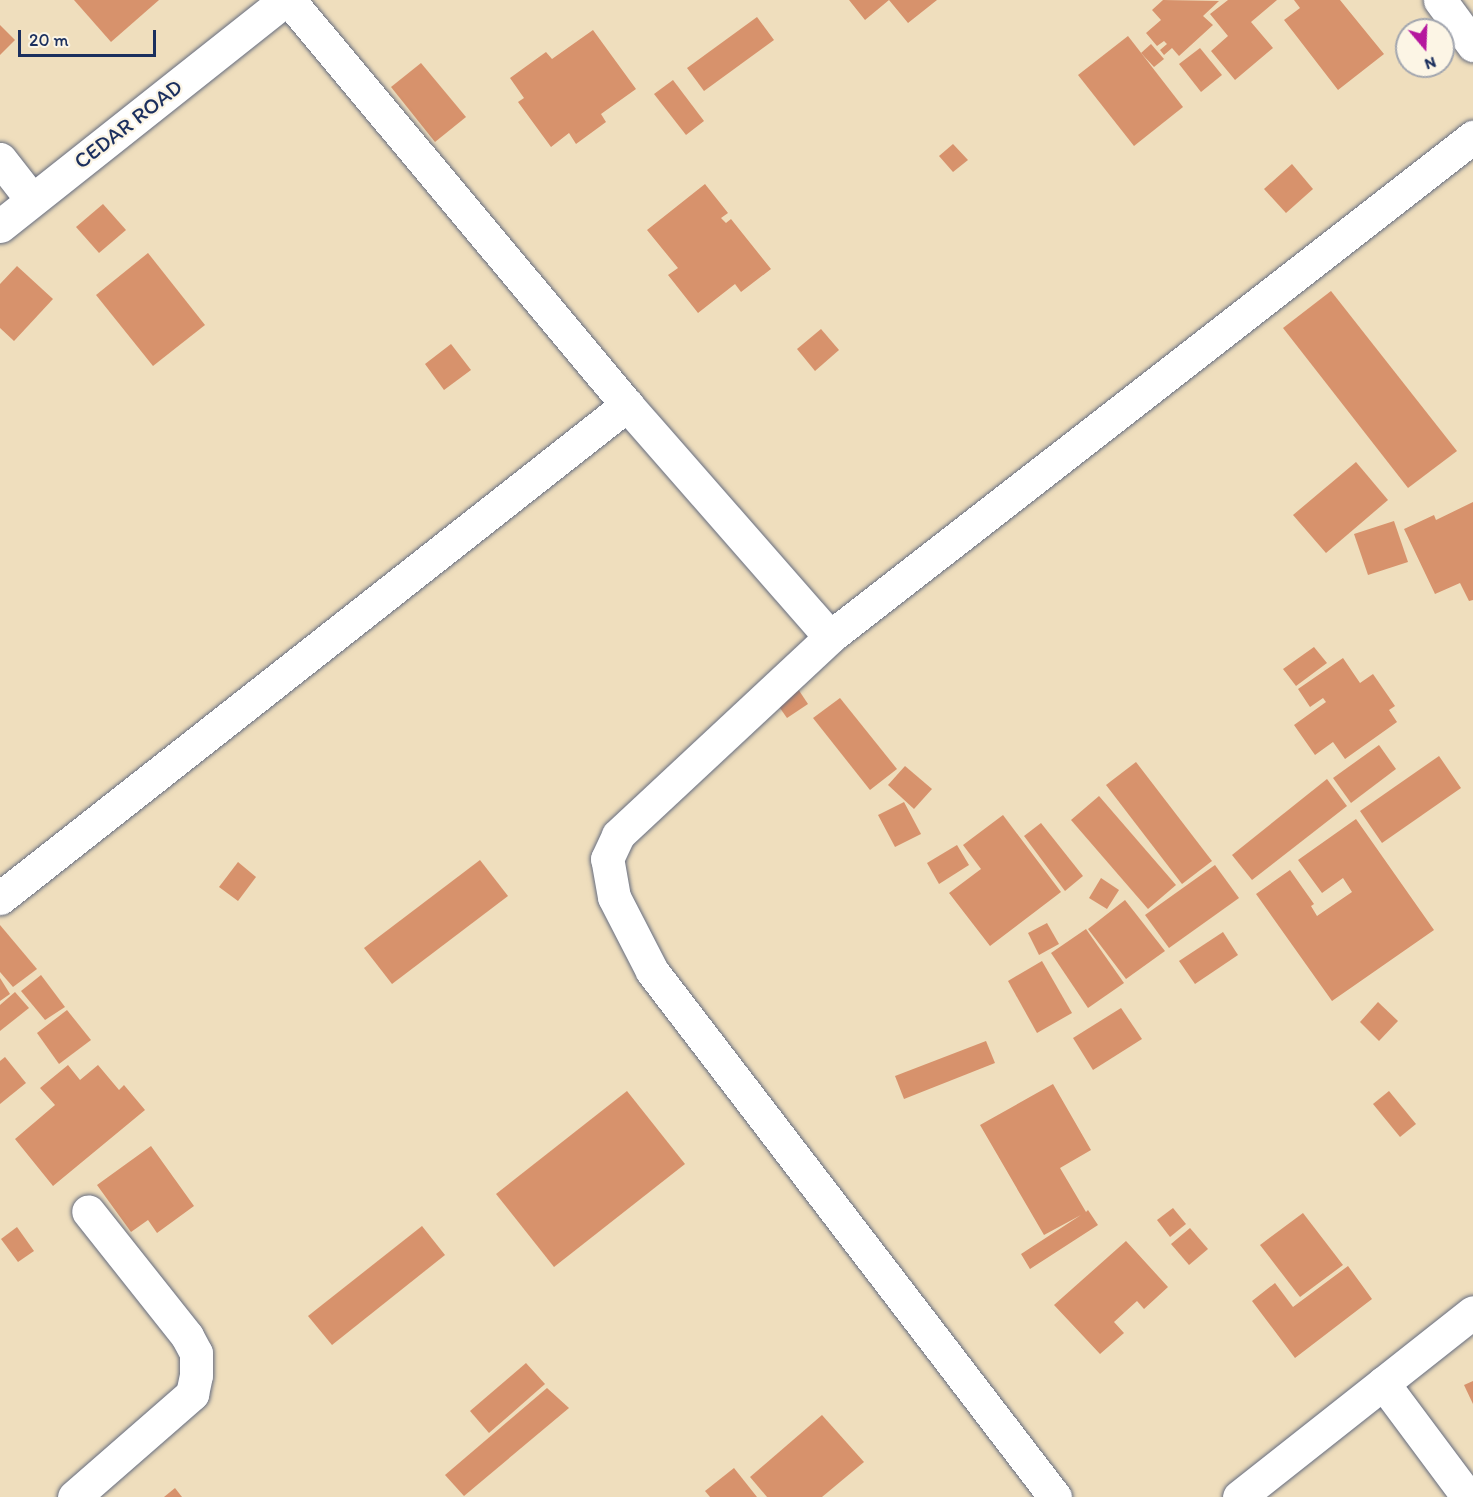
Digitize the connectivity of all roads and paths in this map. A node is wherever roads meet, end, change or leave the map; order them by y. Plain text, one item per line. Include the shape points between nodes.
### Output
1 (287, 0) edge
2 (1440, 0) edge
3 (1473, 45) edge
4 (1473, 137) edge
5 (0, 159) edge
6 (32, 200) junction
7 (0, 226) edge
8 (627, 405) junction
9 (830, 637) junction
10 (0, 898) edge
11 (88, 1211) dead end
12 (1473, 1312) edge
13 (1383, 1383) junction
14 (74, 1497) edge
15 (1055, 1497) edge
16 (1239, 1497) edge
17 (1468, 1497) edge

1 - 6 street, CEDAR ROAD
1 - 8 street
2 - 3 street
4 - 9 street
5 - 6 street
6 - 7 street, CEDAR ROAD
8 - 9 street
8 - 10 street
9 - 15 street via 618,835 607,860 614,897 652,971
11 - 14 street via 187,1336 196,1353 196,1376 192,1394
12 - 13 street
13 - 16 street
13 - 17 street

